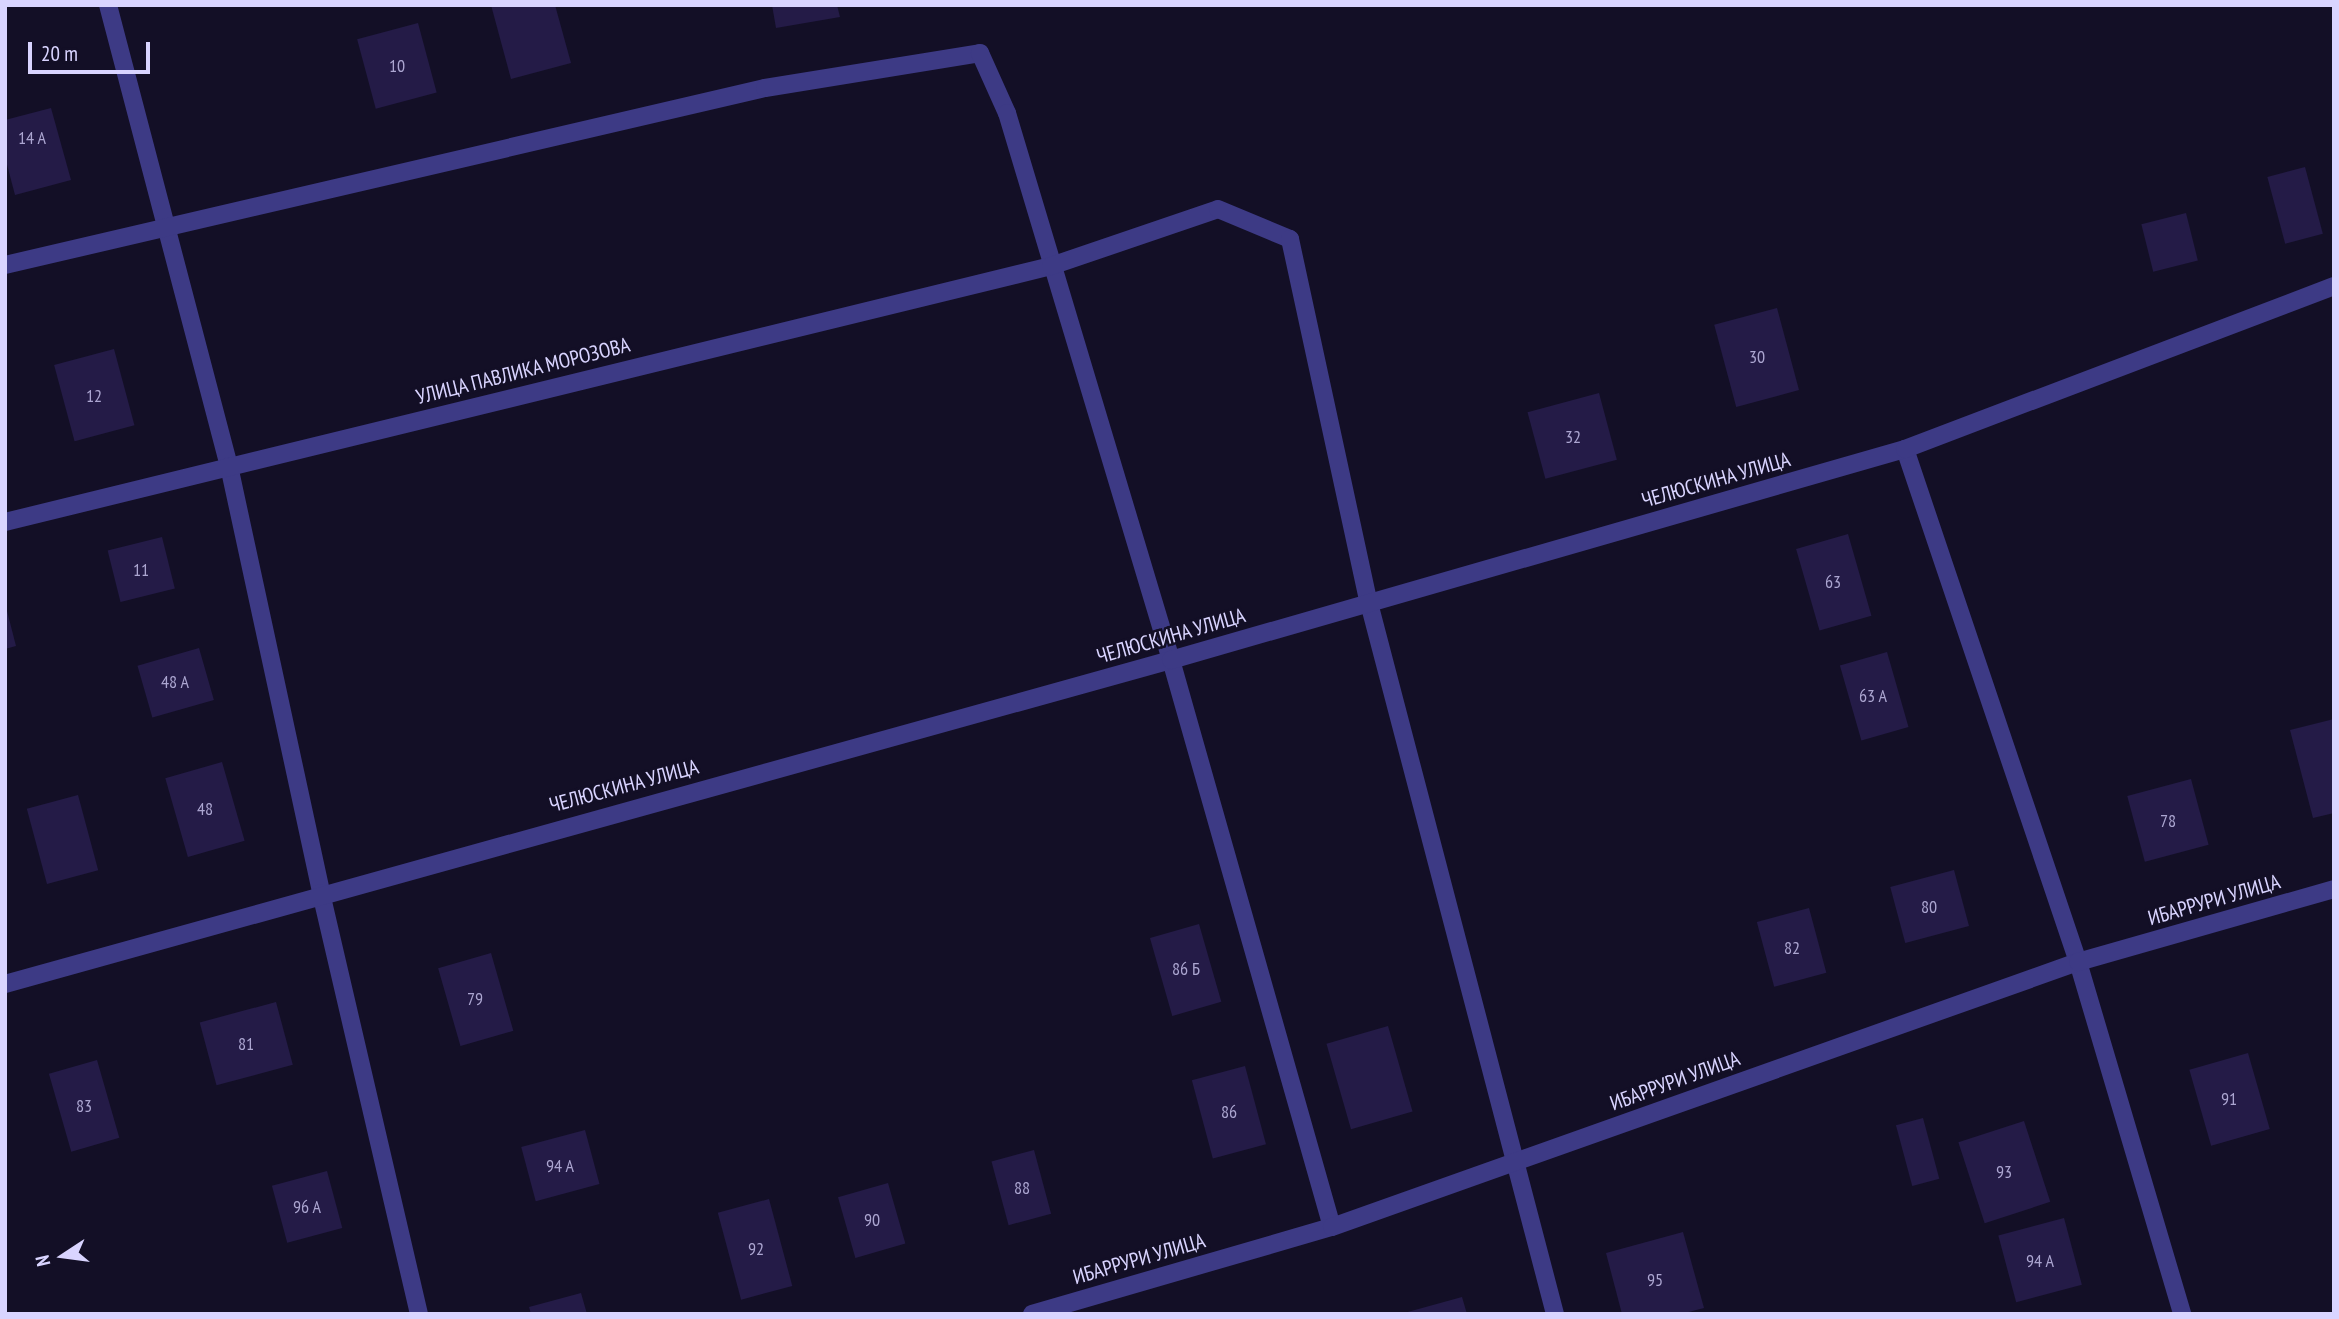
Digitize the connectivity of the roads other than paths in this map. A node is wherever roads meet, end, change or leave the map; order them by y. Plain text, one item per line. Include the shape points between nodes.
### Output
1 (108, 5) edge
2 (167, 229) junction
3 (5, 265) edge
4 (1051, 266) junction
5 (2334, 286) edge
6 (1905, 449) junction
7 (229, 466) junction
8 (5, 522) edge
9 (1369, 603) junction
10 (1171, 660) junction
11 (2334, 889) edge
12 (321, 893) junction
13 (2078, 962) junction
14 (5, 984) edge
15 (1514, 1162) junction
16 (1332, 1227) junction
17 (419, 1314) edge
18 (1032, 1314) edge
19 (1555, 1314) edge
20 (2182, 1314) edge

1 - 2 street
2 - 3 street
2 - 4 street via 765,89 980,53 1007,113
2 - 7 street
4 - 7 street, УЛИЦА ПАВЛИКА МОРОЗОВА
4 - 9 street, УЛИЦА ПАВЛИКА МОРОЗОВА via 1218,209 1290,239
4 - 10 street
5 - 6 street, ЧЕЛЮСКИНА УЛИЦА
6 - 9 street, ЧЕЛЮСКИНА УЛИЦА
6 - 13 street
7 - 8 street, УЛИЦА ПАВЛИКА МОРОЗОВА
7 - 12 street
9 - 10 street, ЧЕЛЮСКИНА УЛИЦА
9 - 15 street
10 - 12 street, ЧЕЛЮСКИНА УЛИЦА
10 - 16 street
11 - 13 street, ИБАРРУРИ УЛИЦА
12 - 14 street, ЧЕЛЮСКИНА УЛИЦА
12 - 17 street
13 - 15 street, ИБАРРУРИ УЛИЦА
13 - 20 street
15 - 16 street, ИБАРРУРИ УЛИЦА
15 - 19 street
16 - 18 street, ИБАРРУРИ УЛИЦА

